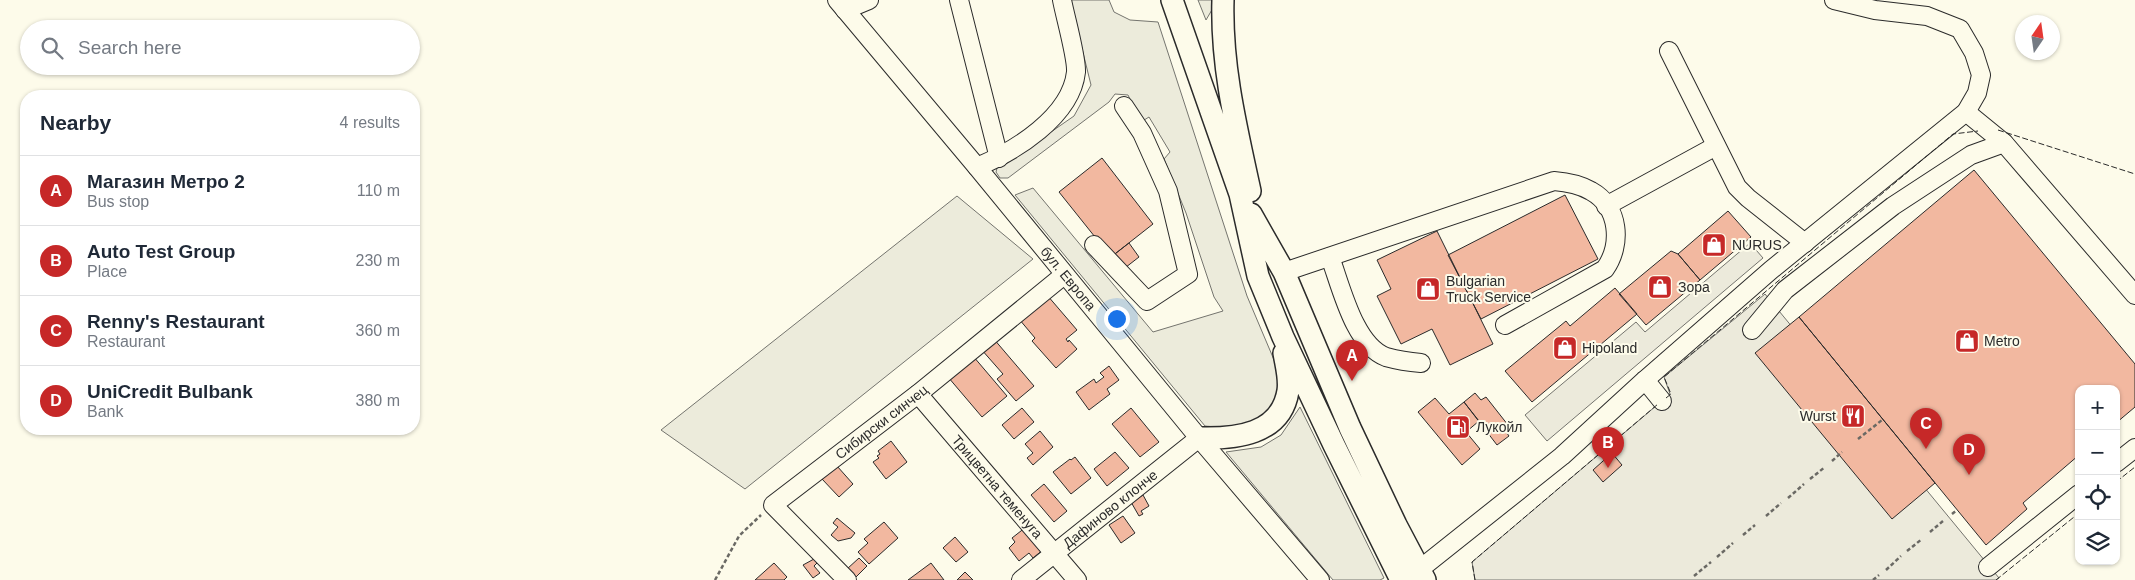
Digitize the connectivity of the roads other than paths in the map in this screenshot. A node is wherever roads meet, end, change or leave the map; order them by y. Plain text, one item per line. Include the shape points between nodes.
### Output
1 (869, 0) edge
2 (959, 0) edge
3 (1062, 0) edge
4 (1172, 0) edge
5 (1223, 0) edge
6 (1834, 0) edge
7 (841, 5) edge
8 (1876, 5) edge
9 (1669, 52) dead end
10 (1124, 106) dead end
11 (1966, 112) junction
12 (2004, 144) junction
13 (1716, 146) junction
14 (999, 158) junction
15 (977, 167) junction
16 (1240, 194) junction
17 (1606, 206) junction
18 (1259, 227) junction
19 (1805, 243) junction
20 (1094, 245) dead end
21 (1330, 257) junction
22 (1284, 272) junction
23 (1064, 275) junction
24 (2135, 295) edge
25 (1505, 325) dead end
26 (1752, 330) dead end
27 (1283, 338) junction
28 (1421, 363) dead end
29 (1645, 380) junction
30 (918, 394) junction
31 (1662, 402) dead end
32 (1199, 438) junction
33 (2135, 448) edge
34 (2120, 460) edge
35 (2075, 497) edge
36 (1055, 553) junction
37 (1988, 568) dead end
38 (1413, 578) edge
39 (847, 580) edge
40 (1021, 580) edge
41 (1077, 580) edge
42 (1320, 580) edge

1 - 7 street
2 - 14 street
3 - 14 street via 1076,70 1071,91 1049,121
4 - 16 main road
5 - 18 main road via 1228,83
6 - 8 street
7 - 15 street, бул. Европа
8 - 11 street via 1927,16 1960,30 1974,53 1981,74 1977,93
9 - 13 street
10 - 20 street via 1142,133 1168,190 1188,274 1147,301
11 - 12 street
11 - 19 street
12 - 24 street
12 - 26 street via 1972,155 1893,206 1785,290
13 - 17 street
13 - 19 street via 1737,187
14 - 15 street
15 - 23 street, бул. Европа
16 - 18 main road
16 - 27 main road via 1258,276
17 - 21 street via 1592,191 1572,182 1554,181
17 - 25 street via 1616,222 1617,237 1612,260 1605,269
18 - 22 main road
19 - 29 street
21 - 22 street
21 - 28 street via 1354,322 1367,344 1385,356
22 - 38 main road via 1350,428 1396,526
23 - 30 street, Сибирски синчец
23 - 32 street, бул. Европа
27 - 32 main road via 1288,390 1282,409 1271,424 1253,433 1228,439
27 - 38 main road via 1334,445
29 - 31 street
29 - 38 street via 1562,456
30 - 36 street, Трицветна теменуга
30 - 39 street, Сибирски синчец via 773,505
32 - 36 street, Дафиново клонче
32 - 42 street, бул. Европа
33 - 34 street
35 - 37 street
36 - 40 street, Дафиново клонче
36 - 41 street, Трицветна теменуга

